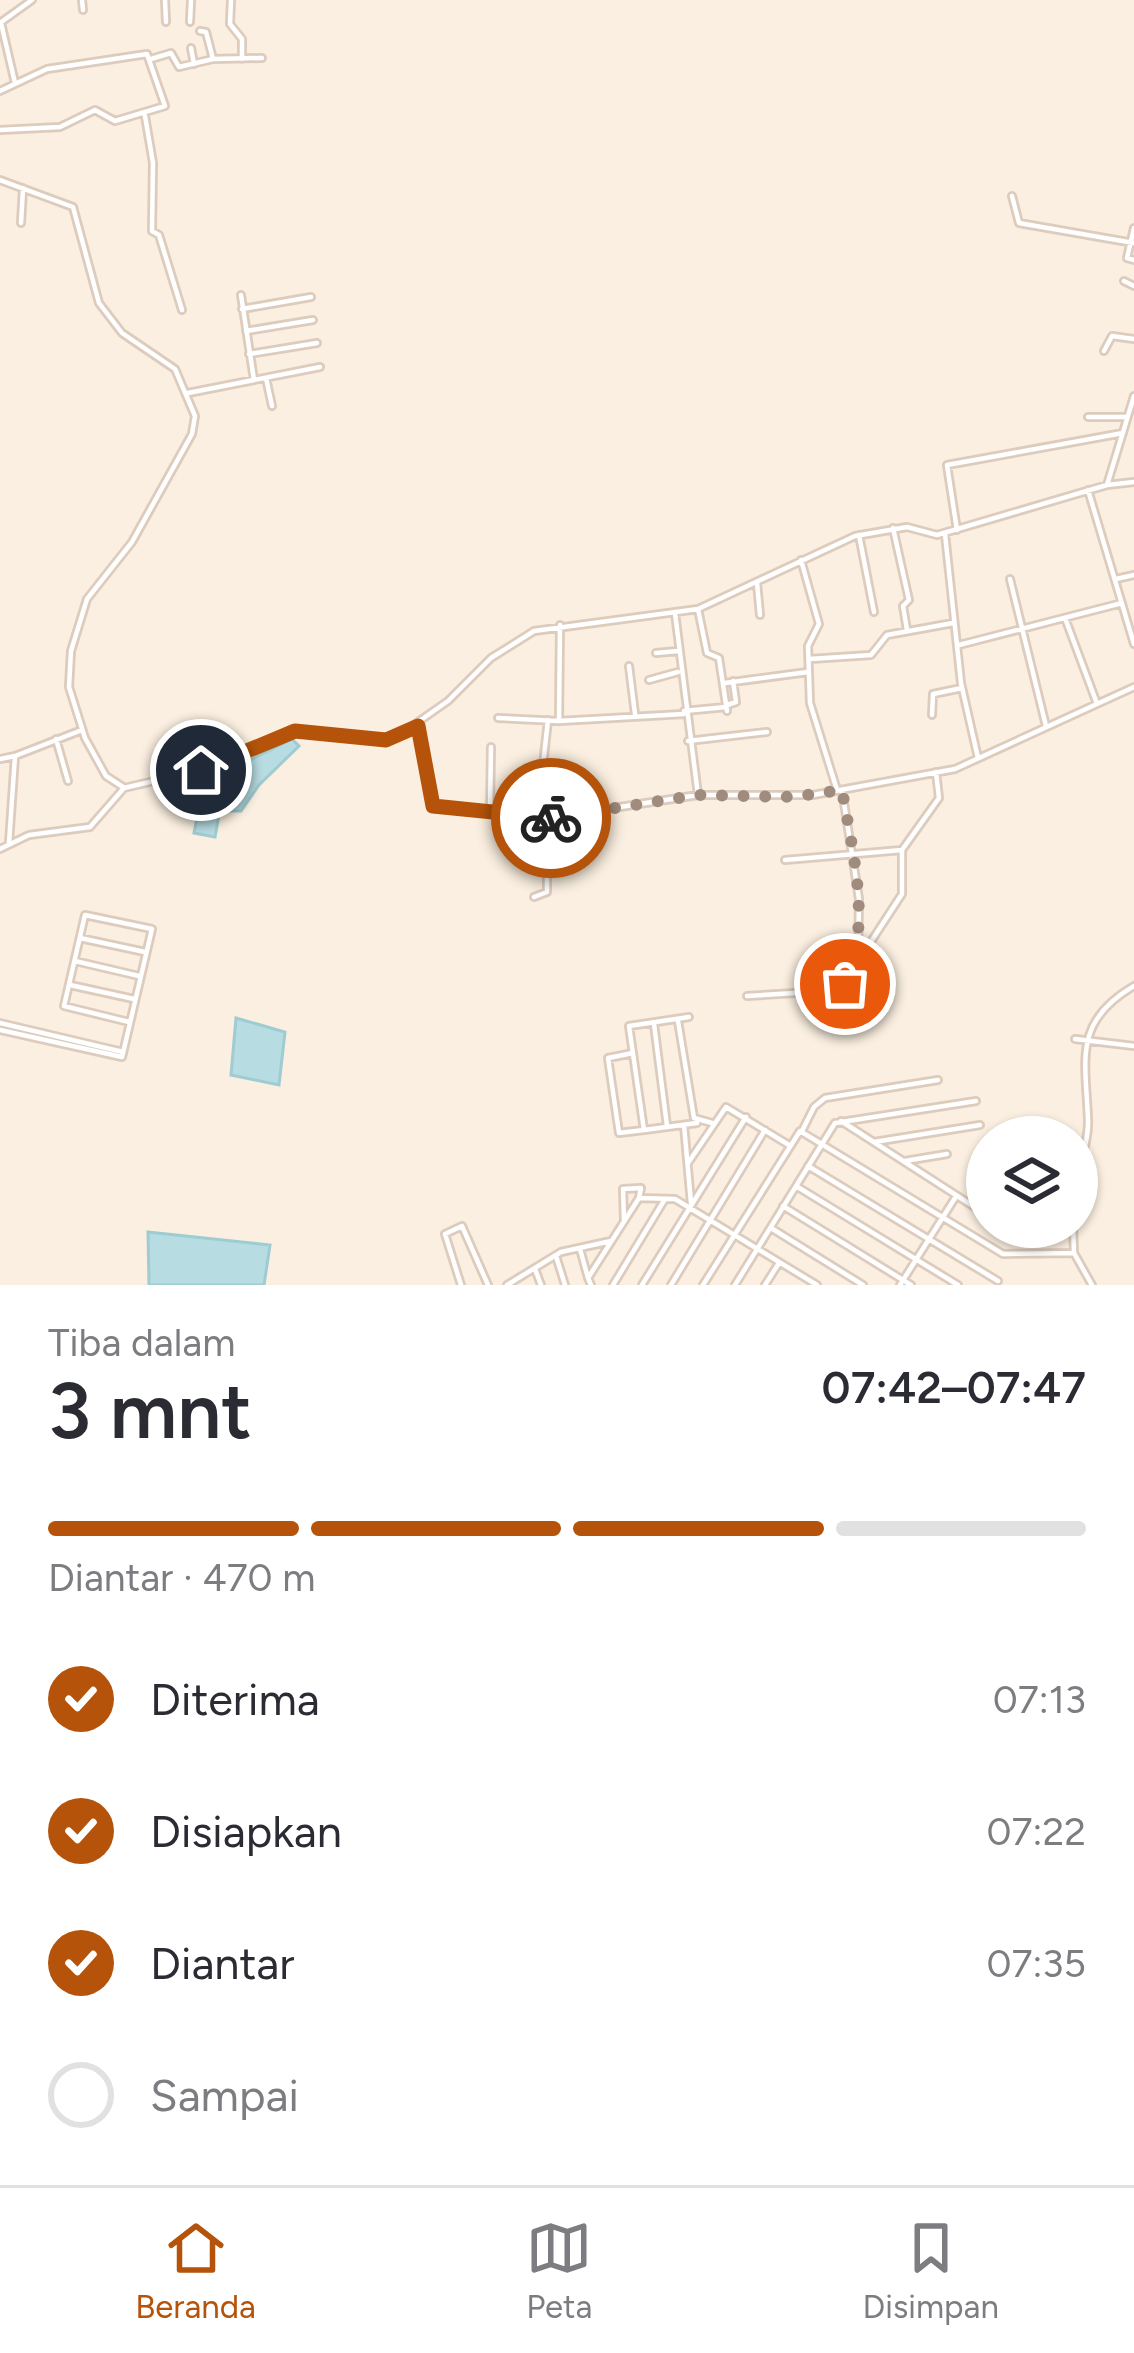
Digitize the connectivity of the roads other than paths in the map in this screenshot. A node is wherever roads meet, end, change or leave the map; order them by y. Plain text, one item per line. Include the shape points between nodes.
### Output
1 (32, 0) edge
2 (82, 0) edge
3 (165, 0) edge
4 (191, 0) edge
5 (231, 0) edge
6 (83, 10) dead end
7 (166, 22) dead end
8 (190, 22) dead end
9 (1, 23) edge
10 (200, 32) dead end
11 (191, 48) dead end
12 (213, 58) junction
13 (262, 58) dead end
14 (151, 59) junction
15 (242, 59) junction
16 (194, 64) junction
17 (15, 83) junction
18 (0, 91) edge
19 (145, 116) junction
20 (0, 130) edge
21 (0, 180) edge
22 (23, 188) junction
23 (1012, 196) dead end
24 (21, 223) dead end
25 (1134, 228) edge
26 (1132, 243) edge
27 (1134, 260) edge
28 (1124, 281) dead end
29 (1134, 286) edge
30 (241, 295) dead end
31 (311, 297) dead end
32 (242, 309) junction
33 (182, 310) dead end
34 (313, 320) dead end
35 (246, 331) junction
36 (1134, 339) edge
37 (317, 343) dead end
38 (1104, 351) dead end
39 (249, 354) junction
40 (320, 367) dead end
41 (266, 378) junction
42 (254, 380) junction
43 (188, 393) junction
44 (1134, 397) edge
45 (272, 406) dead end
46 (1088, 417) dead end
47 (1127, 417) junction
48 (1123, 434) junction
49 (1134, 482) edge
50 (1107, 485) junction
51 (1088, 490) junction
52 (893, 528) junction
53 (957, 530) junction
54 (945, 533) junction
55 (859, 535) junction
56 (801, 560) junction
57 (1134, 575) edge
58 (1010, 579) dead end
59 (1114, 580) junction
60 (757, 583) junction
61 (1122, 603) junction
62 (698, 609) junction
63 (874, 612) dead end
64 (675, 613) junction
65 (760, 615) dead end
66 (1065, 618) junction
67 (1131, 619) edge
68 (953, 623) junction
69 (560, 625) junction
70 (907, 631) junction
71 (1024, 632) junction
72 (1134, 643) edge
73 (959, 645) junction
74 (679, 651) junction
75 (656, 653) dead end
76 (808, 659) junction
77 (629, 666) dead end
78 (680, 671) junction
79 (808, 672) junction
80 (649, 680) dead end
81 (733, 681) junction
82 (723, 683) junction
83 (1134, 687) edge
84 (962, 688) junction
85 (1096, 702) junction
86 (726, 708) junction
87 (684, 712) junction
88 (932, 715) dead end
89 (635, 716) junction
90 (498, 718) dead end
91 (548, 720) junction
92 (559, 721) junction
93 (418, 726) junction
94 (1046, 726) junction
95 (82, 730) junction
96 (766, 732) dead end
97 (56, 739) junction
98 (688, 741) junction
99 (491, 747) dead end
100 (15, 756) junction
101 (978, 758) junction
102 (0, 759) edge
103 (543, 765) dead end
104 (936, 772) junction
105 (68, 781) dead end
106 (124, 788) junction
107 (839, 790) junction
108 (698, 795) junction
109 (490, 812) junction
110 (548, 818) junction
111 (9, 843) junction
112 (0, 849) edge
113 (902, 850) junction
114 (853, 855) junction
115 (785, 860) dead end
116 (534, 898) dead end
117 (80, 938) junction
118 (145, 952) junction
119 (75, 961) junction
120 (858, 962) junction
121 (139, 976) junction
122 (846, 980) junction
123 (70, 986) junction
124 (1134, 986) edge
125 (846, 994) dead end
126 (747, 996) dead end
127 (134, 999) junction
128 (689, 1017) dead end
129 (678, 1018) junction
130 (129, 1022) junction
131 (654, 1022) junction
132 (0, 1026) edge
133 (1075, 1039) dead end
134 (1086, 1042) junction
135 (1134, 1046) edge
136 (633, 1053) junction
137 (938, 1080) dead end
138 (976, 1101) dead end
139 (1086, 1116) edge
140 (746, 1117) junction
141 (841, 1121) junction
142 (712, 1123) junction
143 (698, 1124) junction
144 (684, 1125) junction
145 (667, 1126) junction
146 (966, 1127) edge
147 (644, 1130) junction
148 (765, 1130) junction
149 (802, 1132) junction
150 (874, 1142) junction
151 (822, 1144) junction
152 (789, 1145) junction
153 (947, 1154) dead end
154 (904, 1161) junction
155 (688, 1163) junction
156 (808, 1166) junction
157 (796, 1186) junction
158 (639, 1198) junction
159 (665, 1198) junction
160 (955, 1198) dead end
161 (966, 1201) edge
162 (690, 1205) junction
163 (783, 1206) junction
164 (942, 1216) junction
165 (624, 1221) junction
166 (712, 1221) junction
167 (770, 1227) junction
168 (734, 1236) junction
169 (929, 1238) junction
170 (610, 1241) junction
171 (579, 1247) junction
172 (1075, 1248) edge
173 (757, 1250) junction
174 (1075, 1253) junction
175 (556, 1255) junction
176 (915, 1260) junction
177 (779, 1263) junction
178 (535, 1269) junction
179 (800, 1275) junction
180 (589, 1281) edge
181 (998, 1281) dead end
182 (901, 1282) edge
183 (511, 1284) edge
184 (461, 1285) edge
185 (488, 1285) edge
186 (541, 1285) edge
187 (565, 1285) edge
188 (614, 1285) edge
189 (642, 1285) edge
190 (671, 1285) edge
191 (703, 1285) edge
192 (735, 1285) edge
193 (765, 1285) edge
194 (794, 1285) edge
195 (817, 1285) edge
196 (863, 1285) edge
197 (911, 1285) edge
198 (958, 1285) edge
199 (1092, 1285) edge

1 - 9 street
2 - 6 street
3 - 7 street
4 - 8 street
5 - 15 street
9 - 17 street
10 - 12 street via 208,34
11 - 16 street
12 - 15 street
12 - 16 street
13 - 15 street
14 - 16 street via 171,53 179,67
14 - 17 street via 56,67
14 - 19 street via 164,106
17 - 18 street
19 - 20 street via 108,122 95,110 64,126
19 - 33 street via 152,231 173,268
21 - 22 street
22 - 24 street
22 - 43 street via 73,207 102,307 122,333 175,369
23 - 26 street via 1019,224
25 - 26 street
26 - 27 street via 1127,259
28 - 29 street
30 - 32 street
31 - 32 street
32 - 35 street
34 - 35 street
35 - 39 street
36 - 38 street via 1112,336
37 - 39 street
39 - 42 street
40 - 41 street
41 - 42 street
41 - 45 street
42 - 43 street
43 - 95 street via 192,434 78,621 68,671
44 - 47 street
46 - 47 street
47 - 48 street
48 - 50 street
48 - 53 street via 947,465
49 - 50 street
50 - 51 street
51 - 53 street
51 - 59 street
52 - 54 street
52 - 55 street
52 - 70 street via 909,600
53 - 54 street
54 - 68 street
55 - 56 street
55 - 63 street
56 - 60 street
56 - 76 street via 819,624
57 - 59 street
58 - 71 street
59 - 61 street
60 - 62 street
60 - 65 street
61 - 66 street
61 - 67 street
62 - 64 street
62 - 82 street
64 - 69 street
64 - 74 street
66 - 71 street
66 - 85 street
67 - 72 street
68 - 70 street
68 - 73 street
69 - 92 street
69 - 93 street via 508,646
70 - 76 street via 884,637 871,655
71 - 73 street
71 - 94 street
73 - 84 street
74 - 75 street
74 - 78 street
76 - 79 street
77 - 89 street
78 - 80 street
78 - 87 street
79 - 81 street
79 - 107 street via 813,718
81 - 82 street
81 - 86 street via 736,702
82 - 86 street
83 - 85 street
84 - 88 street via 933,694
84 - 101 street
85 - 94 street
86 - 87 street
87 - 89 street
87 - 98 street
89 - 92 street
90 - 91 street
91 - 92 street
91 - 103 street
93 - 106 street via 386,740 295,731 201,770
93 - 109 street via 432,805
94 - 101 street
95 - 97 street
95 - 106 street via 106,776
96 - 98 street
97 - 100 street
97 - 105 street
98 - 108 street
99 - 109 street
100 - 102 street
100 - 111 street
101 - 104 street
104 - 107 street
104 - 113 street via 939,798
106 - 111 street via 90,826
107 - 108 street
107 - 114 street
108 - 110 street
109 - 110 street
110 - 116 street via 547,892
111 - 112 street
113 - 114 street
113 - 120 street via 902,894
114 - 115 street
114 - 120 street
117 - 118 street
117 - 118 street via 85,915 95,915 152,928
117 - 119 street
118 - 121 street
119 - 121 street
119 - 123 street
120 - 122 street
121 - 127 street
122 - 125 street
122 - 126 street via 828,991
123 - 127 street
123 - 130 street via 65,1009
124 - 134 street via 1103,1010
127 - 130 street
128 - 129 street
129 - 131 street
129 - 143 street
130 - 132 street via 123,1053
131 - 136 street via 629,1026
131 - 145 street
133 - 134 street
134 - 135 street
134 - 139 street
136 - 147 street
136 - 147 street via 608,1058 619,1133
137 - 149 street via 825,1098
138 - 141 street
140 - 142 street via 726,1107
140 - 148 street
140 - 162 street
141 - 150 street
141 - 151 street
142 - 143 street
142 - 155 street
143 - 144 street
144 - 145 street
144 - 155 street
145 - 147 street
146 - 150 street
148 - 152 street
148 - 166 street
149 - 151 street
149 - 152 street
150 - 154 street
151 - 156 street
151 - 164 street
152 - 168 street
153 - 154 street
154 - 161 street
155 - 162 street
156 - 157 street
156 - 169 street
157 - 163 street
157 - 176 street
158 - 159 street
158 - 165 street
158 - 165 street via 641,1188 623,1185
159 - 162 street
159 - 188 street
160 - 164 street
162 - 166 street
162 - 189 street
163 - 167 street
163 - 182 street
164 - 169 street
164 - 174 street via 1011,1256
165 - 170 street
166 - 168 street
166 - 190 street
167 - 173 street
167 - 196 street
168 - 173 street
168 - 191 street
169 - 176 street
169 - 181 street
170 - 171 street
170 - 180 street
171 - 175 street
171 - 180 street
172 - 174 street
173 - 177 street
173 - 192 street
174 - 199 street
175 - 178 street
175 - 187 street
176 - 182 street
176 - 198 street
177 - 179 street
177 - 193 street
178 - 183 street
178 - 186 street
179 - 194 street
179 - 195 street
182 - 197 street
184 - 185 street via 445,1234 462,1226

